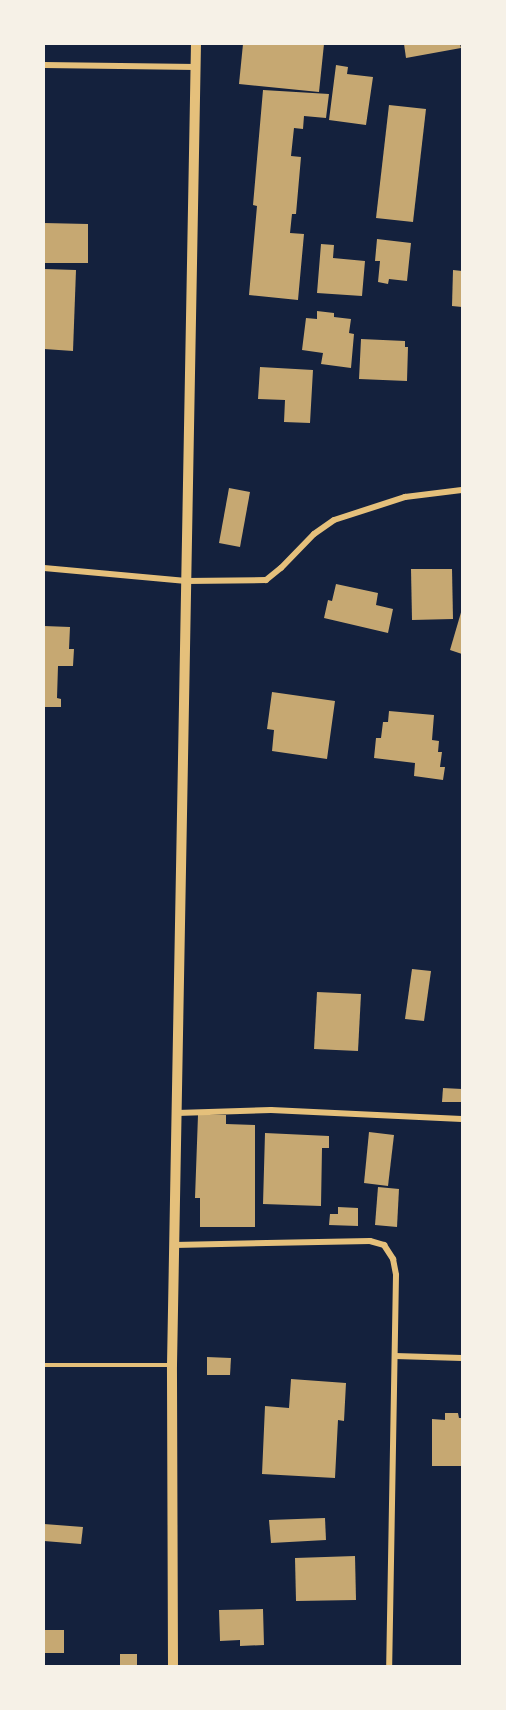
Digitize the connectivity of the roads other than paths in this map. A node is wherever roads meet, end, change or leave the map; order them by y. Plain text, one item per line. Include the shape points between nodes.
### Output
1 (196, 44) edge
2 (44, 65) edge
3 (196, 67) junction
4 (462, 490) edge
5 (44, 568) edge
6 (186, 581) junction
7 (177, 1113) junction
8 (462, 1119) edge
9 (174, 1245) junction
10 (395, 1356) junction
11 (462, 1358) edge
12 (44, 1365) edge
13 (172, 1365) junction
14 (173, 1666) edge
15 (389, 1666) edge

1 - 3 street
2 - 3 street
3 - 6 street
4 - 6 street via 405,497 334,520 266,580
5 - 6 street
6 - 7 street
7 - 8 street via 271,1110
7 - 9 street
9 - 10 street via 370,1241 384,1245 393,1259 396,1275
9 - 13 street
10 - 11 street
10 - 15 street
12 - 13 lane
13 - 14 street

